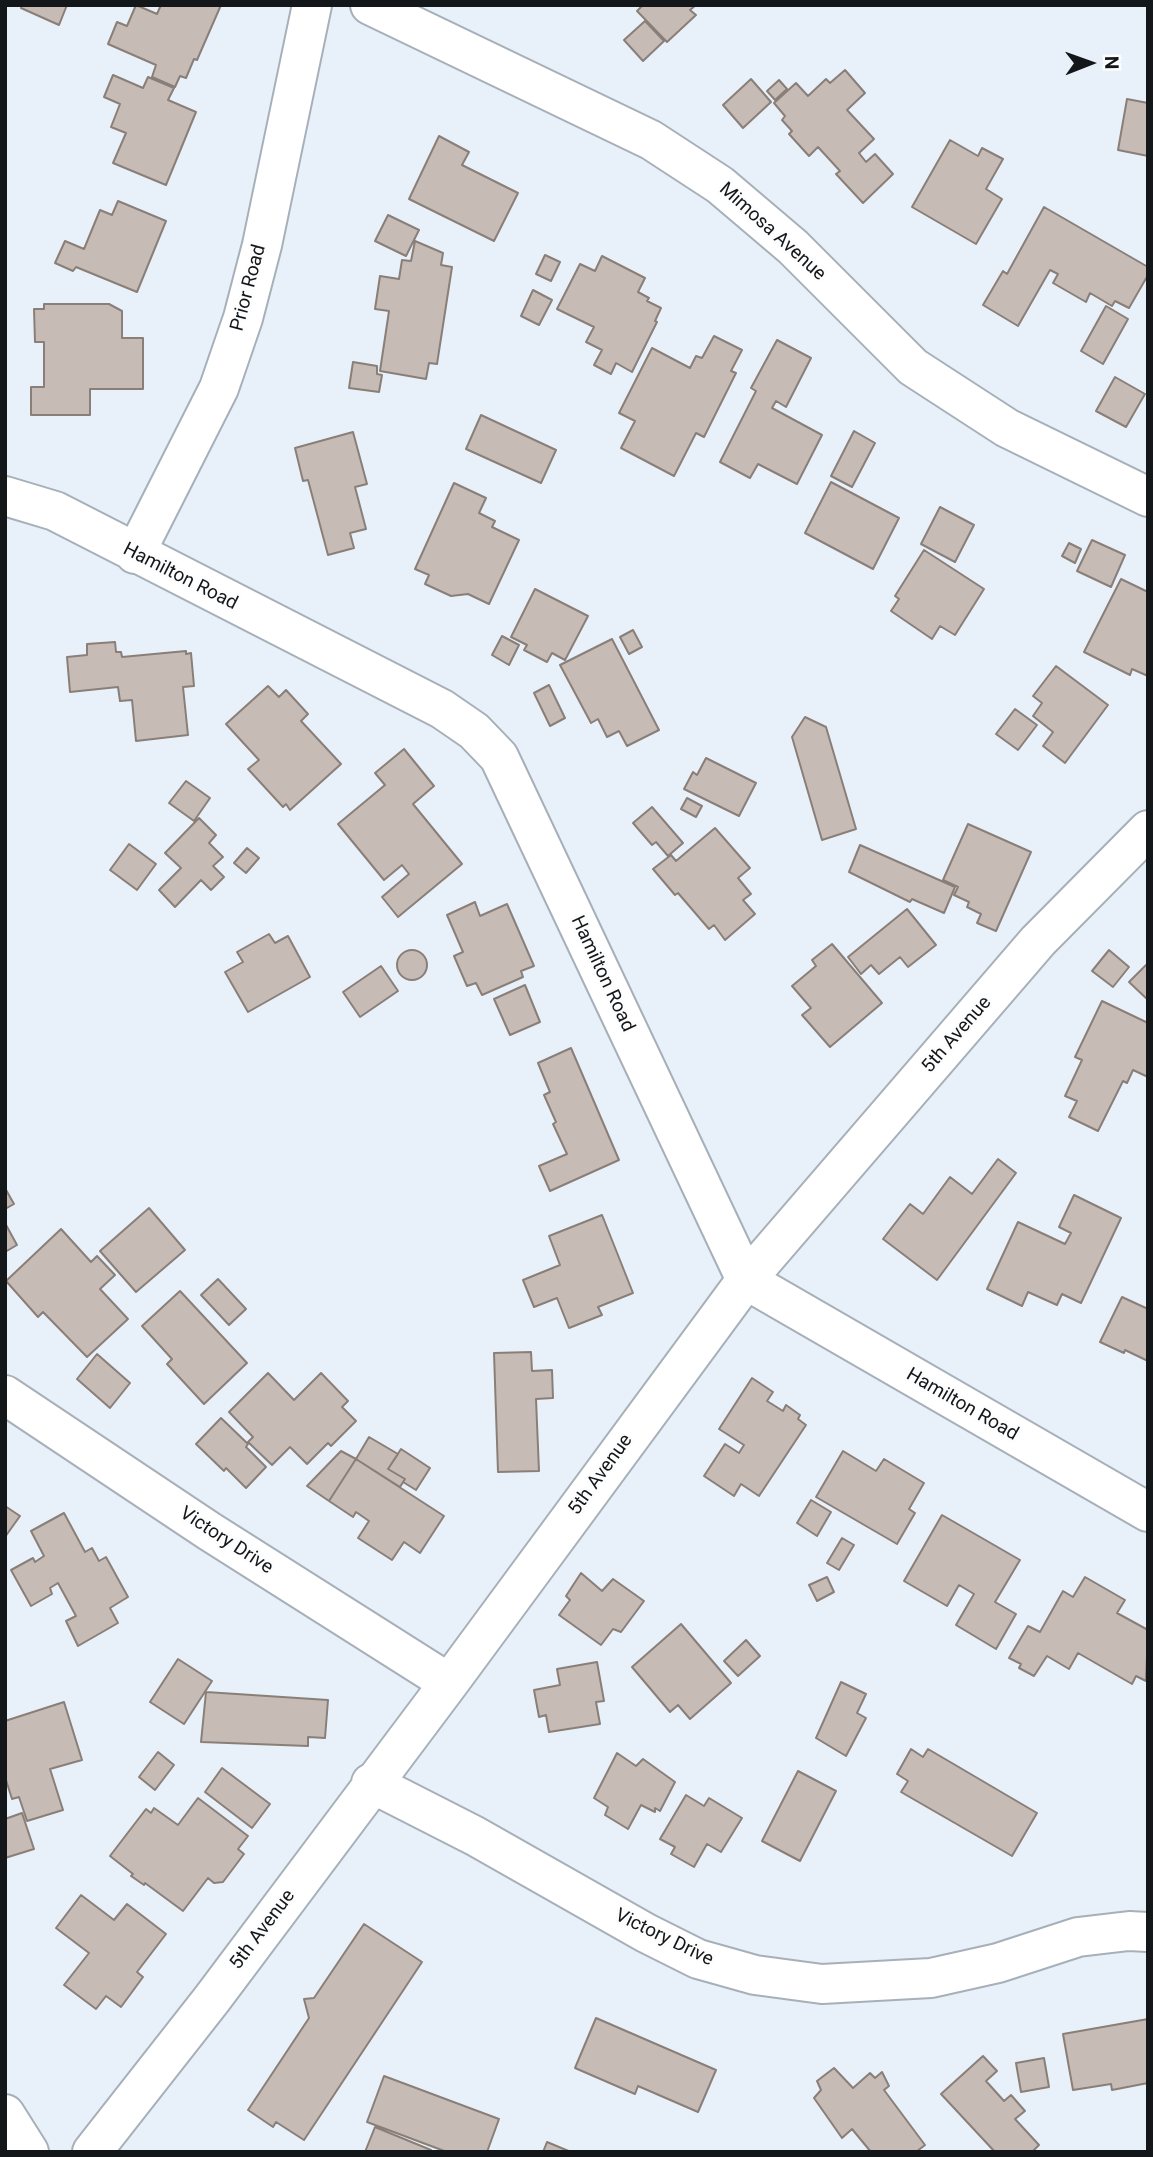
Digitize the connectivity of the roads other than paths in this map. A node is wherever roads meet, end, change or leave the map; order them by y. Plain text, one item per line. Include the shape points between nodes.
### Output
1 (312, 5) edge
2 (370, 5) edge
3 (5, 496) edge
4 (1148, 497) edge
5 (135, 554) junction
6 (1148, 830) edge
7 (746, 1280) junction
8 (5, 1395) edge
9 (1148, 1513) edge
10 (449, 1683) junction
11 (372, 1783) junction
12 (1148, 1932) edge
13 (5, 2114) edge
14 (29, 2152) edge
15 (92, 2152) edge

1 - 5 street, Prior Road via 243,318 219,388
2 - 4 street, Mimosa Avenue via 651,140 720,185 793,247 913,367 1007,428
3 - 5 street, Hamilton Road via 55,511
5 - 7 street, Hamilton Road via 442,709 474,731 499,757
6 - 7 street, 5th Avenue via 1038,941
7 - 9 street, Hamilton Road
7 - 10 street, 5th Avenue
8 - 10 street, Victory Drive
10 - 11 street, 5th Avenue
11 - 12 street, Victory Drive via 698,1959 755,1975 822,1984 931,1978 998,1963 1078,1937
11 - 15 street, 5th Avenue
13 - 14 street

